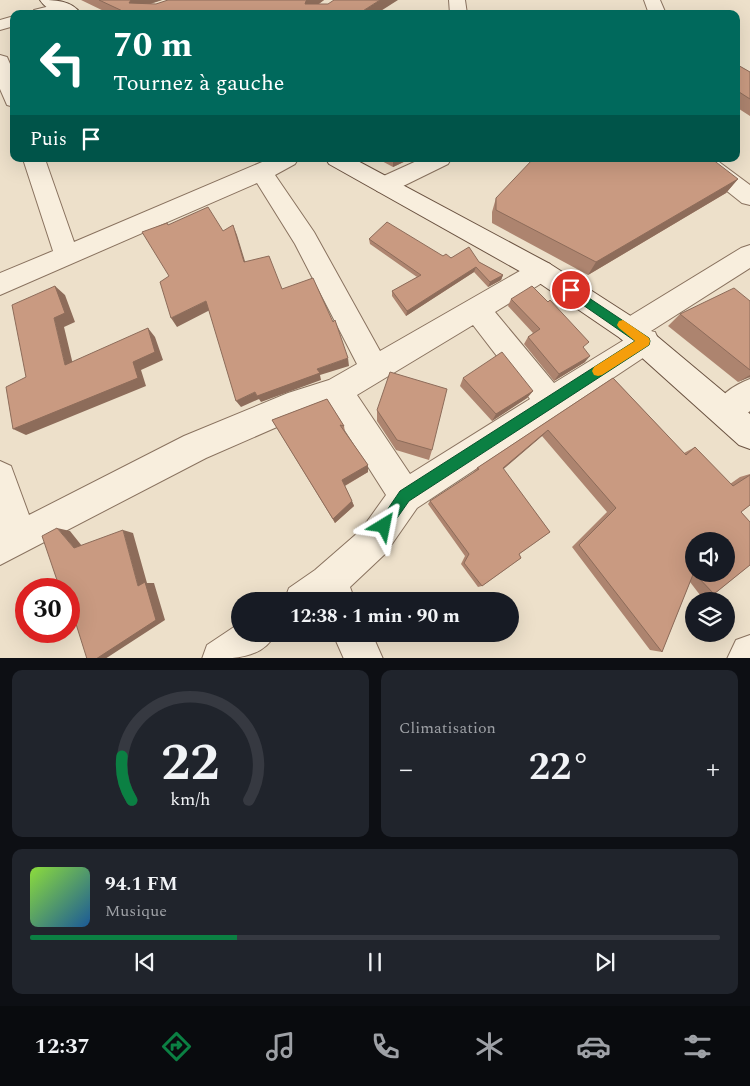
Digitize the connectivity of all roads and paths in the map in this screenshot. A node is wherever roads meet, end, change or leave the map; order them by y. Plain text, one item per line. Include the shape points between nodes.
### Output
1 (0, 61) edge
2 (10, 90) edge
3 (35, 162) edge
4 (281, 162) edge
5 (343, 162) edge
6 (434, 162) edge
7 (705, 162) edge
8 (262, 172) junction
9 (385, 185) junction
10 (750, 195) edge
11 (750, 255) edge
12 (67, 256) junction
13 (541, 271) junction
14 (0, 284) edge
15 (476, 309) junction
16 (637, 335) junction
17 (374, 368) junction
18 (337, 391) junction
19 (750, 393) edge
20 (550, 401) junction
21 (726, 412) junction
22 (750, 434) edge
23 (0, 477) edge
24 (405, 496) junction
25 (9, 543) edge
26 (325, 592) edge
27 (244, 642) edge
28 (356, 642) edge
29 (750, 654) edge
30 (221, 658) edge
31 (364, 658) edge
32 (746, 658) edge

1 - 2 street
3 - 12 street
4 - 8 street
5 - 9 street
6 - 9 street
7 - 10 street
8 - 12 street
8 - 17 street via 305,239
9 - 13 street
11 - 16 street
12 - 14 street
13 - 15 street
13 - 16 street
15 - 17 street
15 - 20 street
16 - 20 street
16 - 21 street
17 - 18 street
18 - 24 street
18 - 25 street via 288,407 195,446
19 - 21 street
20 - 24 street
21 - 22 street
23 - 25 street
24 - 26 street via 373,542
27 - 30 street
28 - 31 street
29 - 32 street

